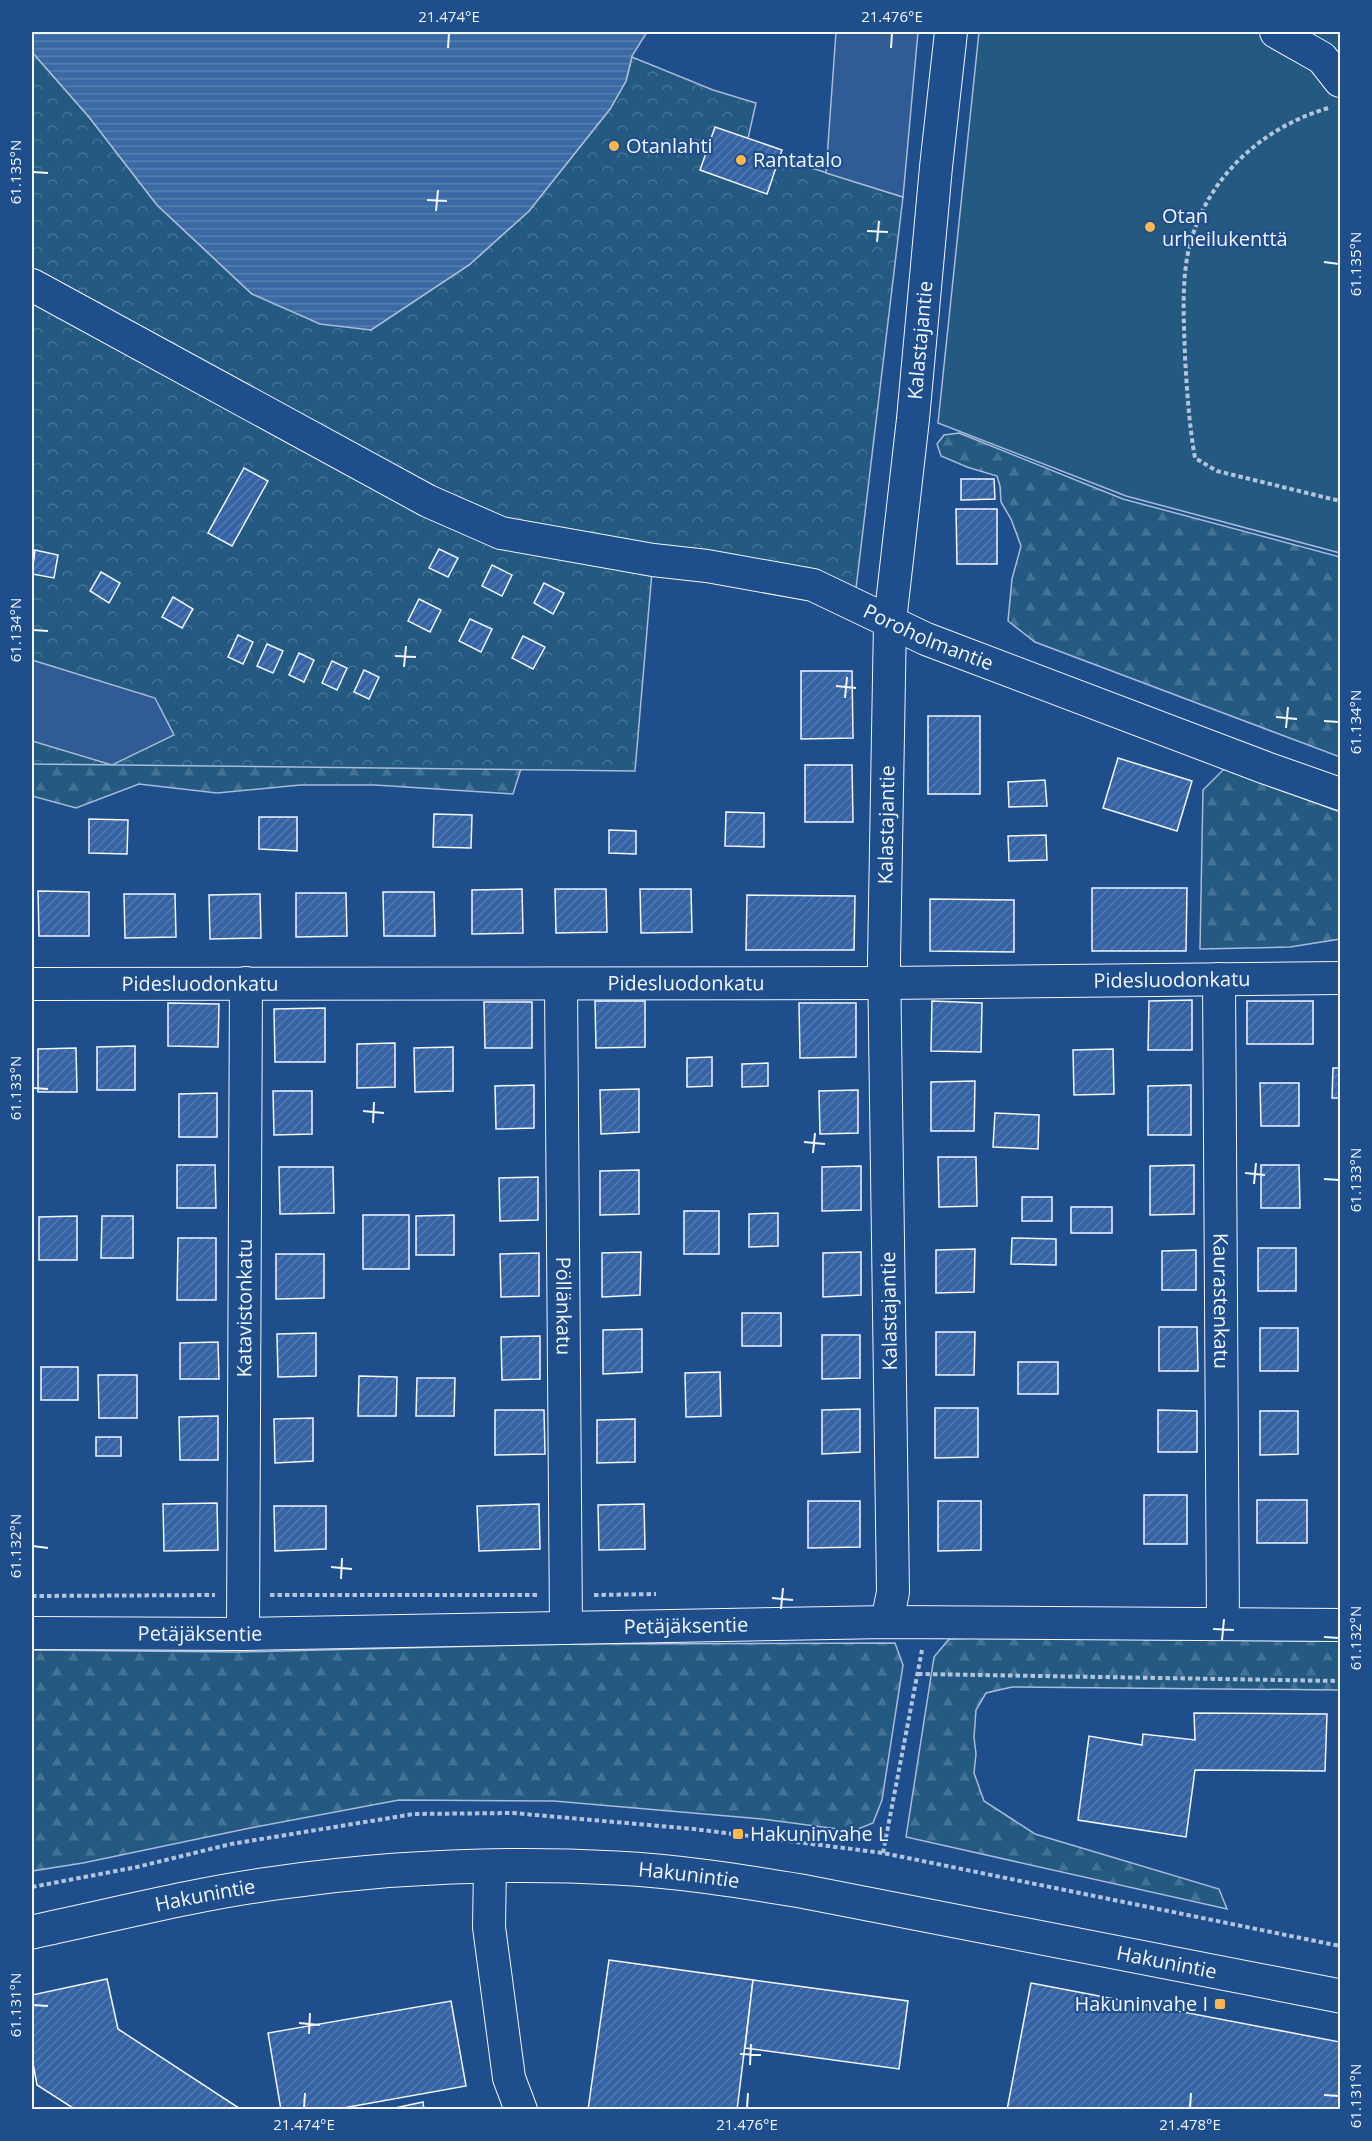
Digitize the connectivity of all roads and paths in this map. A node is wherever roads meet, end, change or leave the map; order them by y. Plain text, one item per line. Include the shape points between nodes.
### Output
1 (951, 32) edge
2 (1276, 32) edge
3 (1337, 94) edge
4 (32, 285) edge
5 (1341, 501) edge
6 (890, 621) junction
7 (1341, 794) edge
8 (1341, 978) edge
9 (1219, 979) junction
10 (246, 983) junction
11 (886, 983) junction
12 (32, 984) edge
13 (561, 984) junction
14 (660, 1594) dead end
15 (567, 1595) junction
16 (32, 1596) edge
17 (243, 1596) junction
18 (887, 1622) junction
19 (927, 1623) junction
20 (1223, 1624) junction
21 (1341, 1624) edge
22 (566, 1628) junction
23 (32, 1633) edge
24 (243, 1634) junction
25 (918, 1674) junction
26 (1341, 1681) edge
27 (490, 1866) junction
28 (32, 1932) edge
29 (1341, 1946) edge
30 (1341, 1995) edge
31 (522, 2109) edge

1 - 6 street, Kalastajantie
2 - 3 street via 1322,58
3 - 5 path via 1250,149 1210,195 1189,247 1183,309 1194,458 1217,471
4 - 6 street, Poroholmantie via 428,501 501,533 813,585
6 - 7 street, Poroholmantie via 937,643
6 - 11 street, Kalastajantie
8 - 9 street, Pidesluodonkatu
9 - 11 street, Pidesluodonkatu
9 - 20 street, Kaurastenkatu
10 - 12 street, Pidesluodonkatu
10 - 13 street, Pidesluodonkatu
10 - 17 street, Katavistonkatu
11 - 13 street, Pidesluodonkatu
11 - 18 street, Kalastajantie via 892,1592
13 - 15 street, Pöllänkatu
14 - 15 path
15 - 17 path
15 - 22 street, Pöllänkatu
16 - 17 path
17 - 24 street, Katavistonkatu
18 - 19 street, Petäjäksentie
18 - 22 street, Petäjäksentie
19 - 20 street, Petäjäksentie
19 - 25 path
20 - 21 street, Petäjäksentie
22 - 24 street, Petäjäksentie
23 - 24 street, Petäjäksentie
25 - 26 path
25 - 29 path via 883,1853
27 - 28 highway, Hakunintie via 349,1874 275,1883
27 - 30 highway, Hakunintie via 618,1868 743,1882
27 - 31 street via 489,1927 509,2078

